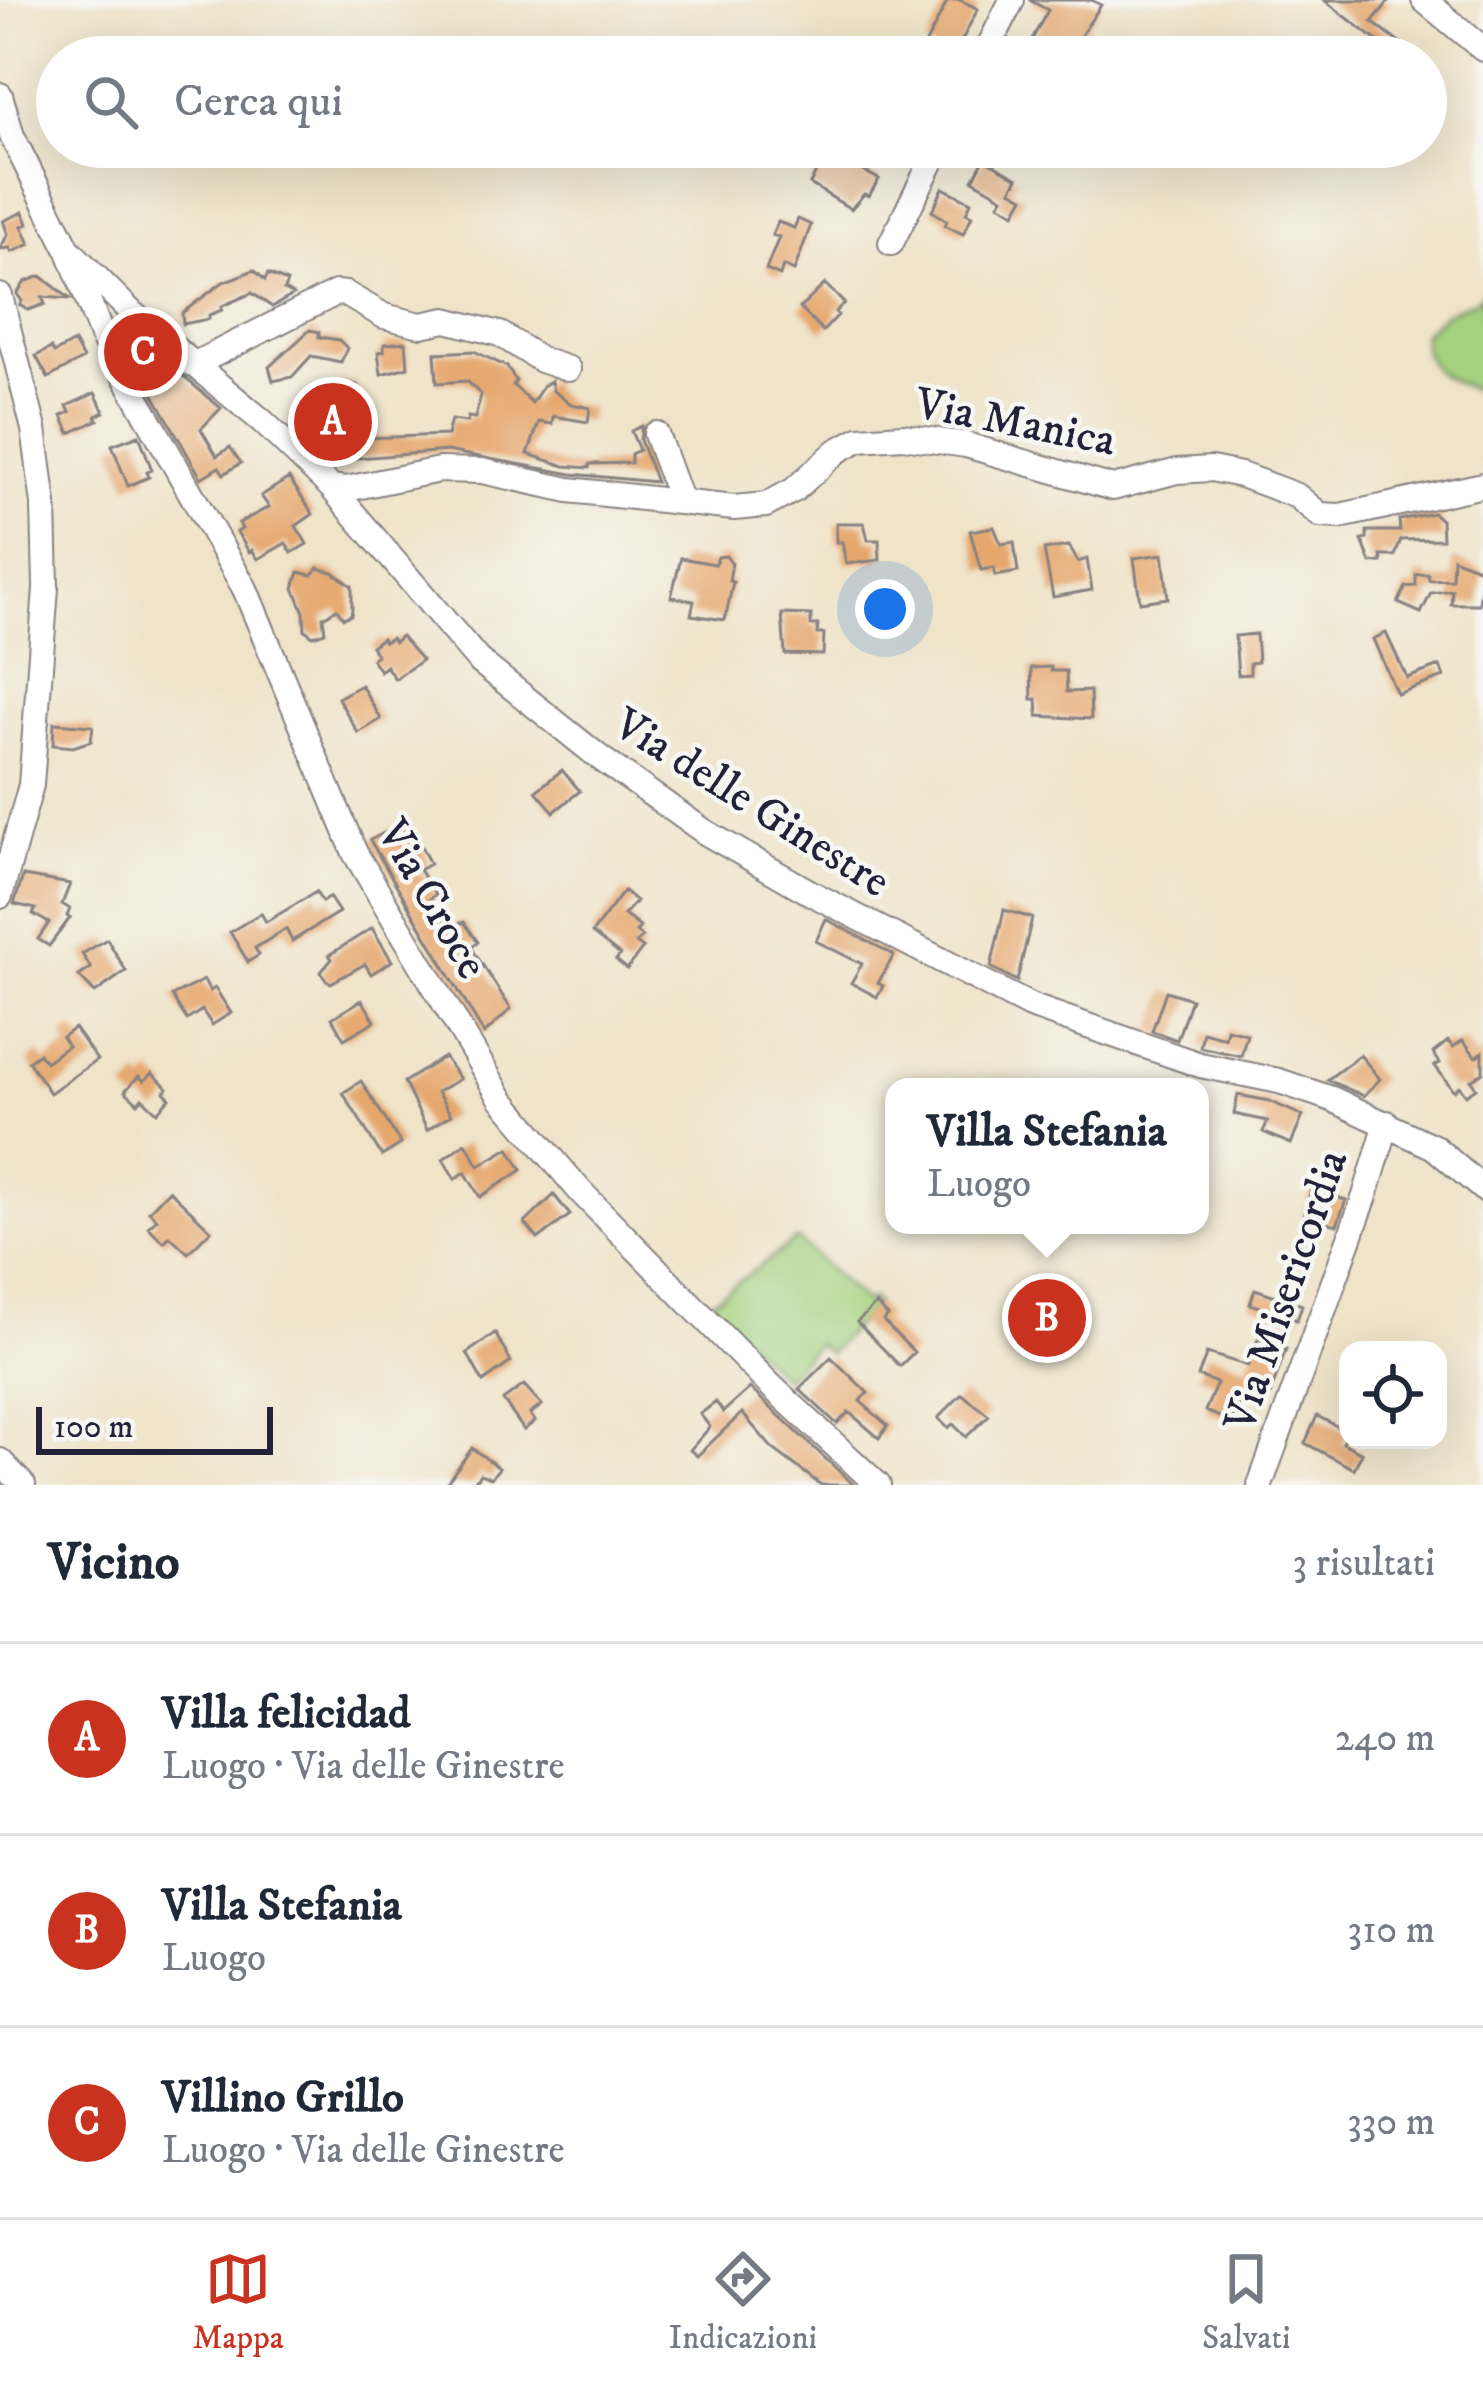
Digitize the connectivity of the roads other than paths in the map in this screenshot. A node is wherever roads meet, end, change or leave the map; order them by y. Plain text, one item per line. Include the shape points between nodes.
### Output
1 (1012, 0) edge
2 (1424, 0) edge
3 (994, 36) edge
4 (1483, 49) edge
5 (0, 95) edge
6 (6, 138) edge
7 (929, 168) edge
8 (891, 244) dead end
9 (68, 249) junction
10 (0, 296) edge
11 (132, 313) junction
12 (102, 336) junction
13 (194, 365) junction
14 (568, 369) dead end
15 (656, 434) dead end
16 (398, 477) junction
17 (1483, 485) edge
18 (331, 487) junction
19 (682, 502) junction
20 (374, 540) junction
21 (0, 896) edge
22 (1387, 1123) junction
23 (1483, 1189) edge
24 (0, 1461) edge
25 (23, 1485) edge
26 (878, 1485) edge
27 (1260, 1485) edge

1 - 3 street
2 - 4 street
5 - 6 street
6 - 9 street
7 - 8 street
9 - 11 street, Via delle Ginestre
9 - 12 street, Via Croce
10 - 21 street via 34,429 46,588 31,785
11 - 12 street
11 - 13 street, Via delle Ginestre
12 - 26 street, Via Croce via 244,590 355,853 501,1098 595,1206
13 - 14 street via 336,293 384,316 500,334
13 - 18 street, Via delle Ginestre
15 - 19 street
16 - 18 street, Via Manica
16 - 19 street, Via Manica via 482,471
16 - 20 street via 369,517
17 - 19 street, Via Manica via 1320,515 1297,496 1226,472 1195,468 1113,488 966,445 903,436 859,439 766,505
18 - 20 street, Via delle Ginestre
20 - 22 street, Via delle Ginestre via 478,659 705,832 1030,1006 1200,1065 1279,1081
22 - 23 street, Via delle Ginestre via 1434,1147
22 - 27 street, Via Misericordia
24 - 25 street

